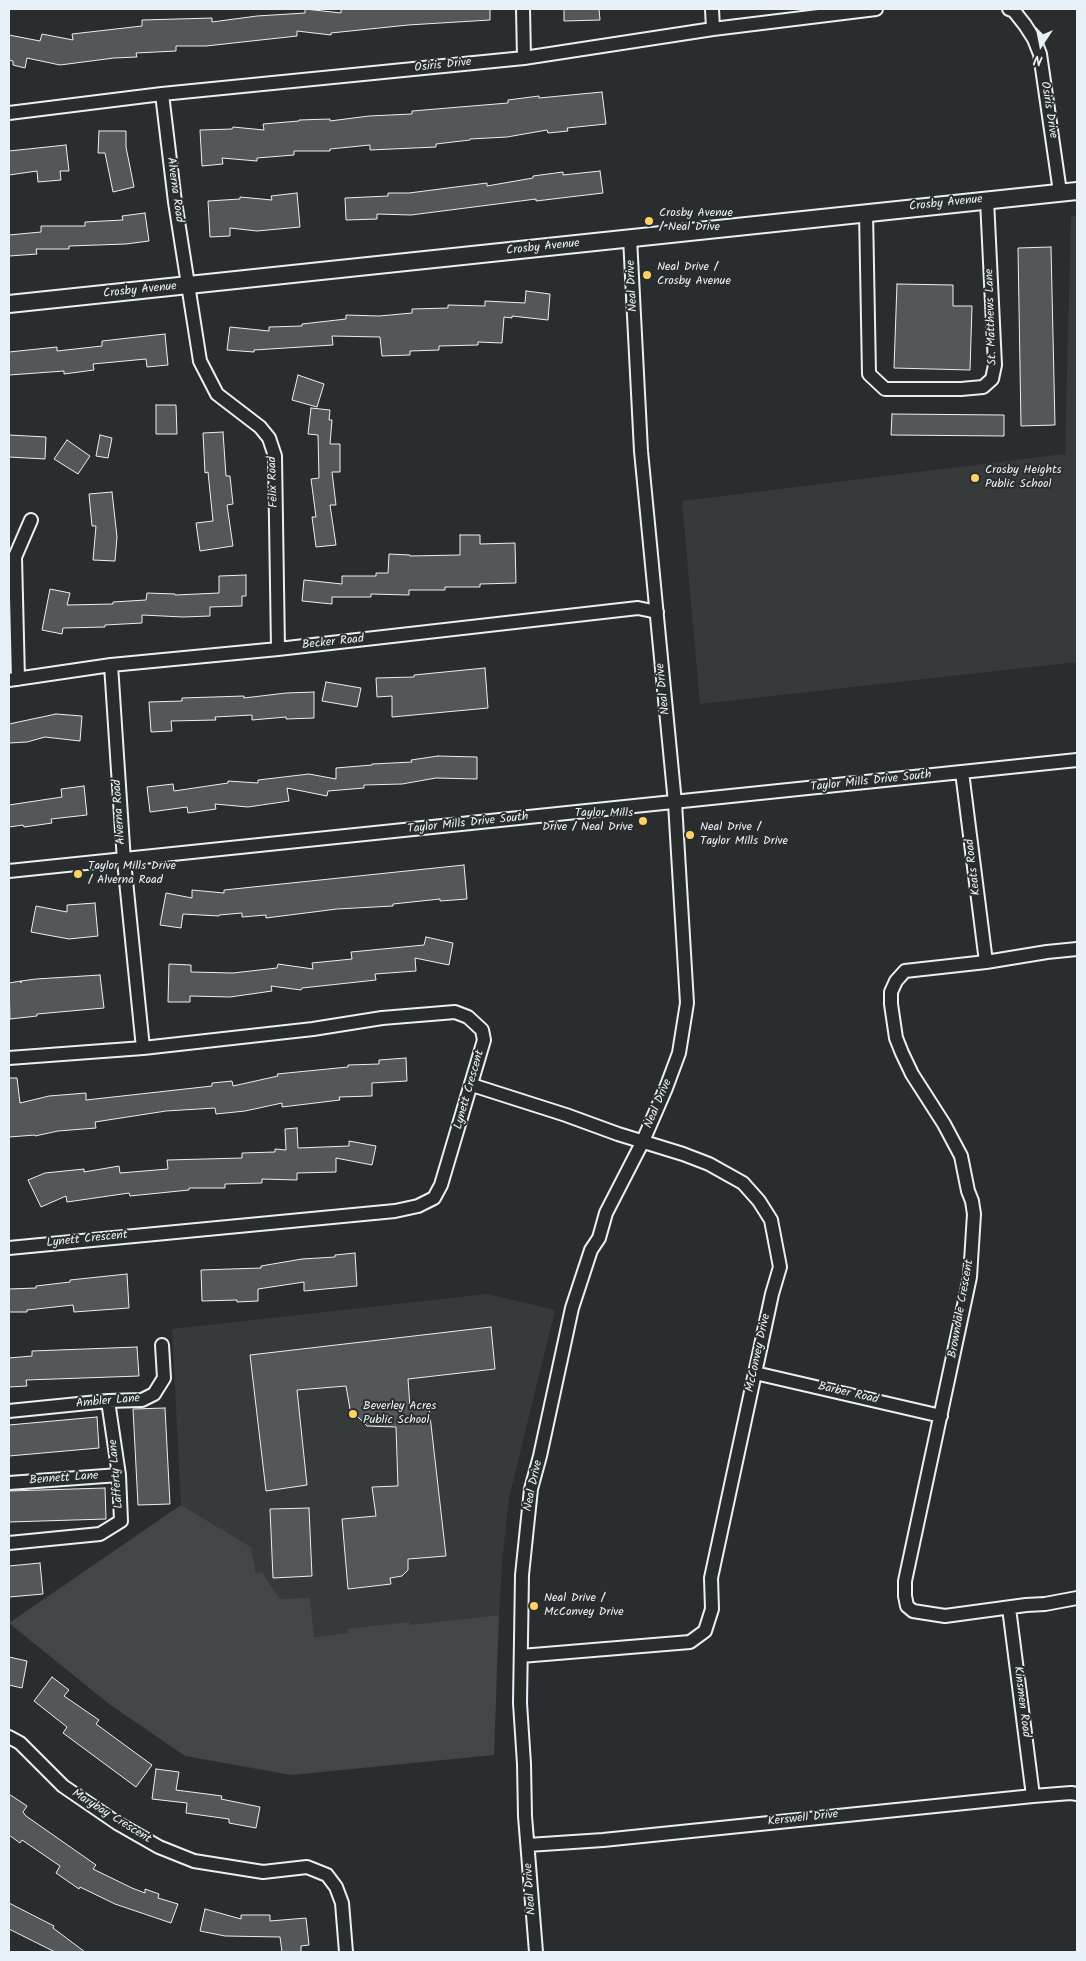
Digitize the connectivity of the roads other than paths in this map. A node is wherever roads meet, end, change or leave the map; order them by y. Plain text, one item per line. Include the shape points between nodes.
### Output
1 (524, 9) edge
2 (712, 9) edge
3 (876, 9) edge
4 (1009, 9) edge
5 (713, 29) junction
6 (524, 58) junction
7 (162, 94) junction
8 (9, 113) edge
9 (1077, 191) edge
10 (1060, 192) junction
11 (987, 200) junction
12 (866, 212) junction
13 (630, 238) junction
14 (189, 286) junction
15 (9, 304) edge
16 (30, 520) dead end
17 (657, 612) junction
18 (278, 649) junction
19 (111, 666) junction
20 (13, 679) edge
21 (1077, 760) edge
22 (962, 772) junction
23 (675, 803) junction
24 (124, 861) junction
25 (9, 872) edge
26 (1077, 949) edge
27 (986, 962) junction
28 (143, 1048) junction
29 (9, 1058) edge
30 (472, 1085) junction
31 (643, 1141) junction
32 (9, 1248) edge
33 (162, 1345) dead end
34 (755, 1373) junction
35 (108, 1401) junction
36 (9, 1411) edge
37 (941, 1416) junction
38 (119, 1475) junction
39 (9, 1483) edge
40 (9, 1543) edge
41 (1077, 1598) edge
42 (1009, 1608) junction
43 (521, 1656) junction
44 (9, 1737) edge
45 (1077, 1794) edge
46 (1032, 1796) junction
47 (528, 1845) junction
48 (346, 1952) edge
49 (536, 1952) edge

1 - 6 street
2 - 5 street
3 - 5 street, Osiris Drive
4 - 10 street, Osiris Drive via 1025,25 1040,54
5 - 6 street, Osiris Drive
6 - 7 street, Osiris Drive
7 - 8 street, Osiris Drive
7 - 14 street, Alverna Road
9 - 10 street, Crosby Avenue
10 - 11 street, Crosby Avenue
11 - 12 street, Crosby Avenue
11 - 12 street, St. Matthews Lane via 995,366 992,379 983,387 885,389 869,374
12 - 13 street, Crosby Avenue
13 - 14 street, Crosby Avenue
13 - 17 street, Neal Drive via 641,451
14 - 15 street, Crosby Avenue
14 - 18 street, Felix Road via 200,361 210,382 217,394 260,426 269,438 275,456
16 - 20 street via 15,557
17 - 18 street, Becker Road via 638,608
17 - 23 street, Neal Drive
18 - 19 street, Becker Road
19 - 20 street, Becker Road
19 - 24 street, Alverna Road
21 - 22 street, Taylor Mills Drive South
22 - 23 street, Taylor Mills Drive South
22 - 27 street, Keats Road
23 - 24 street, Taylor Mills Drive South
23 - 31 street, Neal Drive via 687,1003 679,1053
24 - 25 street, Taylor Mills Drive South
24 - 28 street, Alverna Road
26 - 27 street, Browndale Crescent
27 - 37 street, Browndale Crescent via 905,971 891,992 896,1038 912,1074 961,1156 974,1214 970,1277
28 - 29 street, Lynett Crescent
28 - 30 street, Lynett Crescent via 455,1012 468,1017 482,1030 484,1040
30 - 31 street, McConvey Drive
30 - 32 street, Lynett Crescent via 441,1185 434,1198 418,1206 395,1211
31 - 34 street, McConvey Drive via 709,1164 743,1183 771,1220 780,1267
31 - 43 street, Neal Drive via 606,1213 572,1308 531,1489 522,1575
33 - 35 street, Ambler Lane via 164,1378 154,1394 142,1400
34 - 37 street, Barber Road
34 - 43 street, McConvey Drive via 711,1578 712,1609 705,1631 690,1642
35 - 36 street, Ambler Lane
35 - 38 street, Lafferty Lane
37 - 42 street, Browndale Crescent via 905,1581 907,1606 913,1612 945,1616
38 - 39 street, Bennett Lane
38 - 40 street, Lafferty Lane via 121,1521 100,1534
41 - 42 street, Browndale Crescent
42 - 46 street, Kinsmen Road
43 - 47 street, Neal Drive via 520,1703
44 - 48 street, Marybay Crescent via 20,1743 63,1786 117,1823 160,1847 203,1863 263,1872 307,1867 327,1876 336,1887 342,1903
45 - 46 street, Kerswell Drive
46 - 47 street, Kerswell Drive
47 - 49 street, Neal Drive

